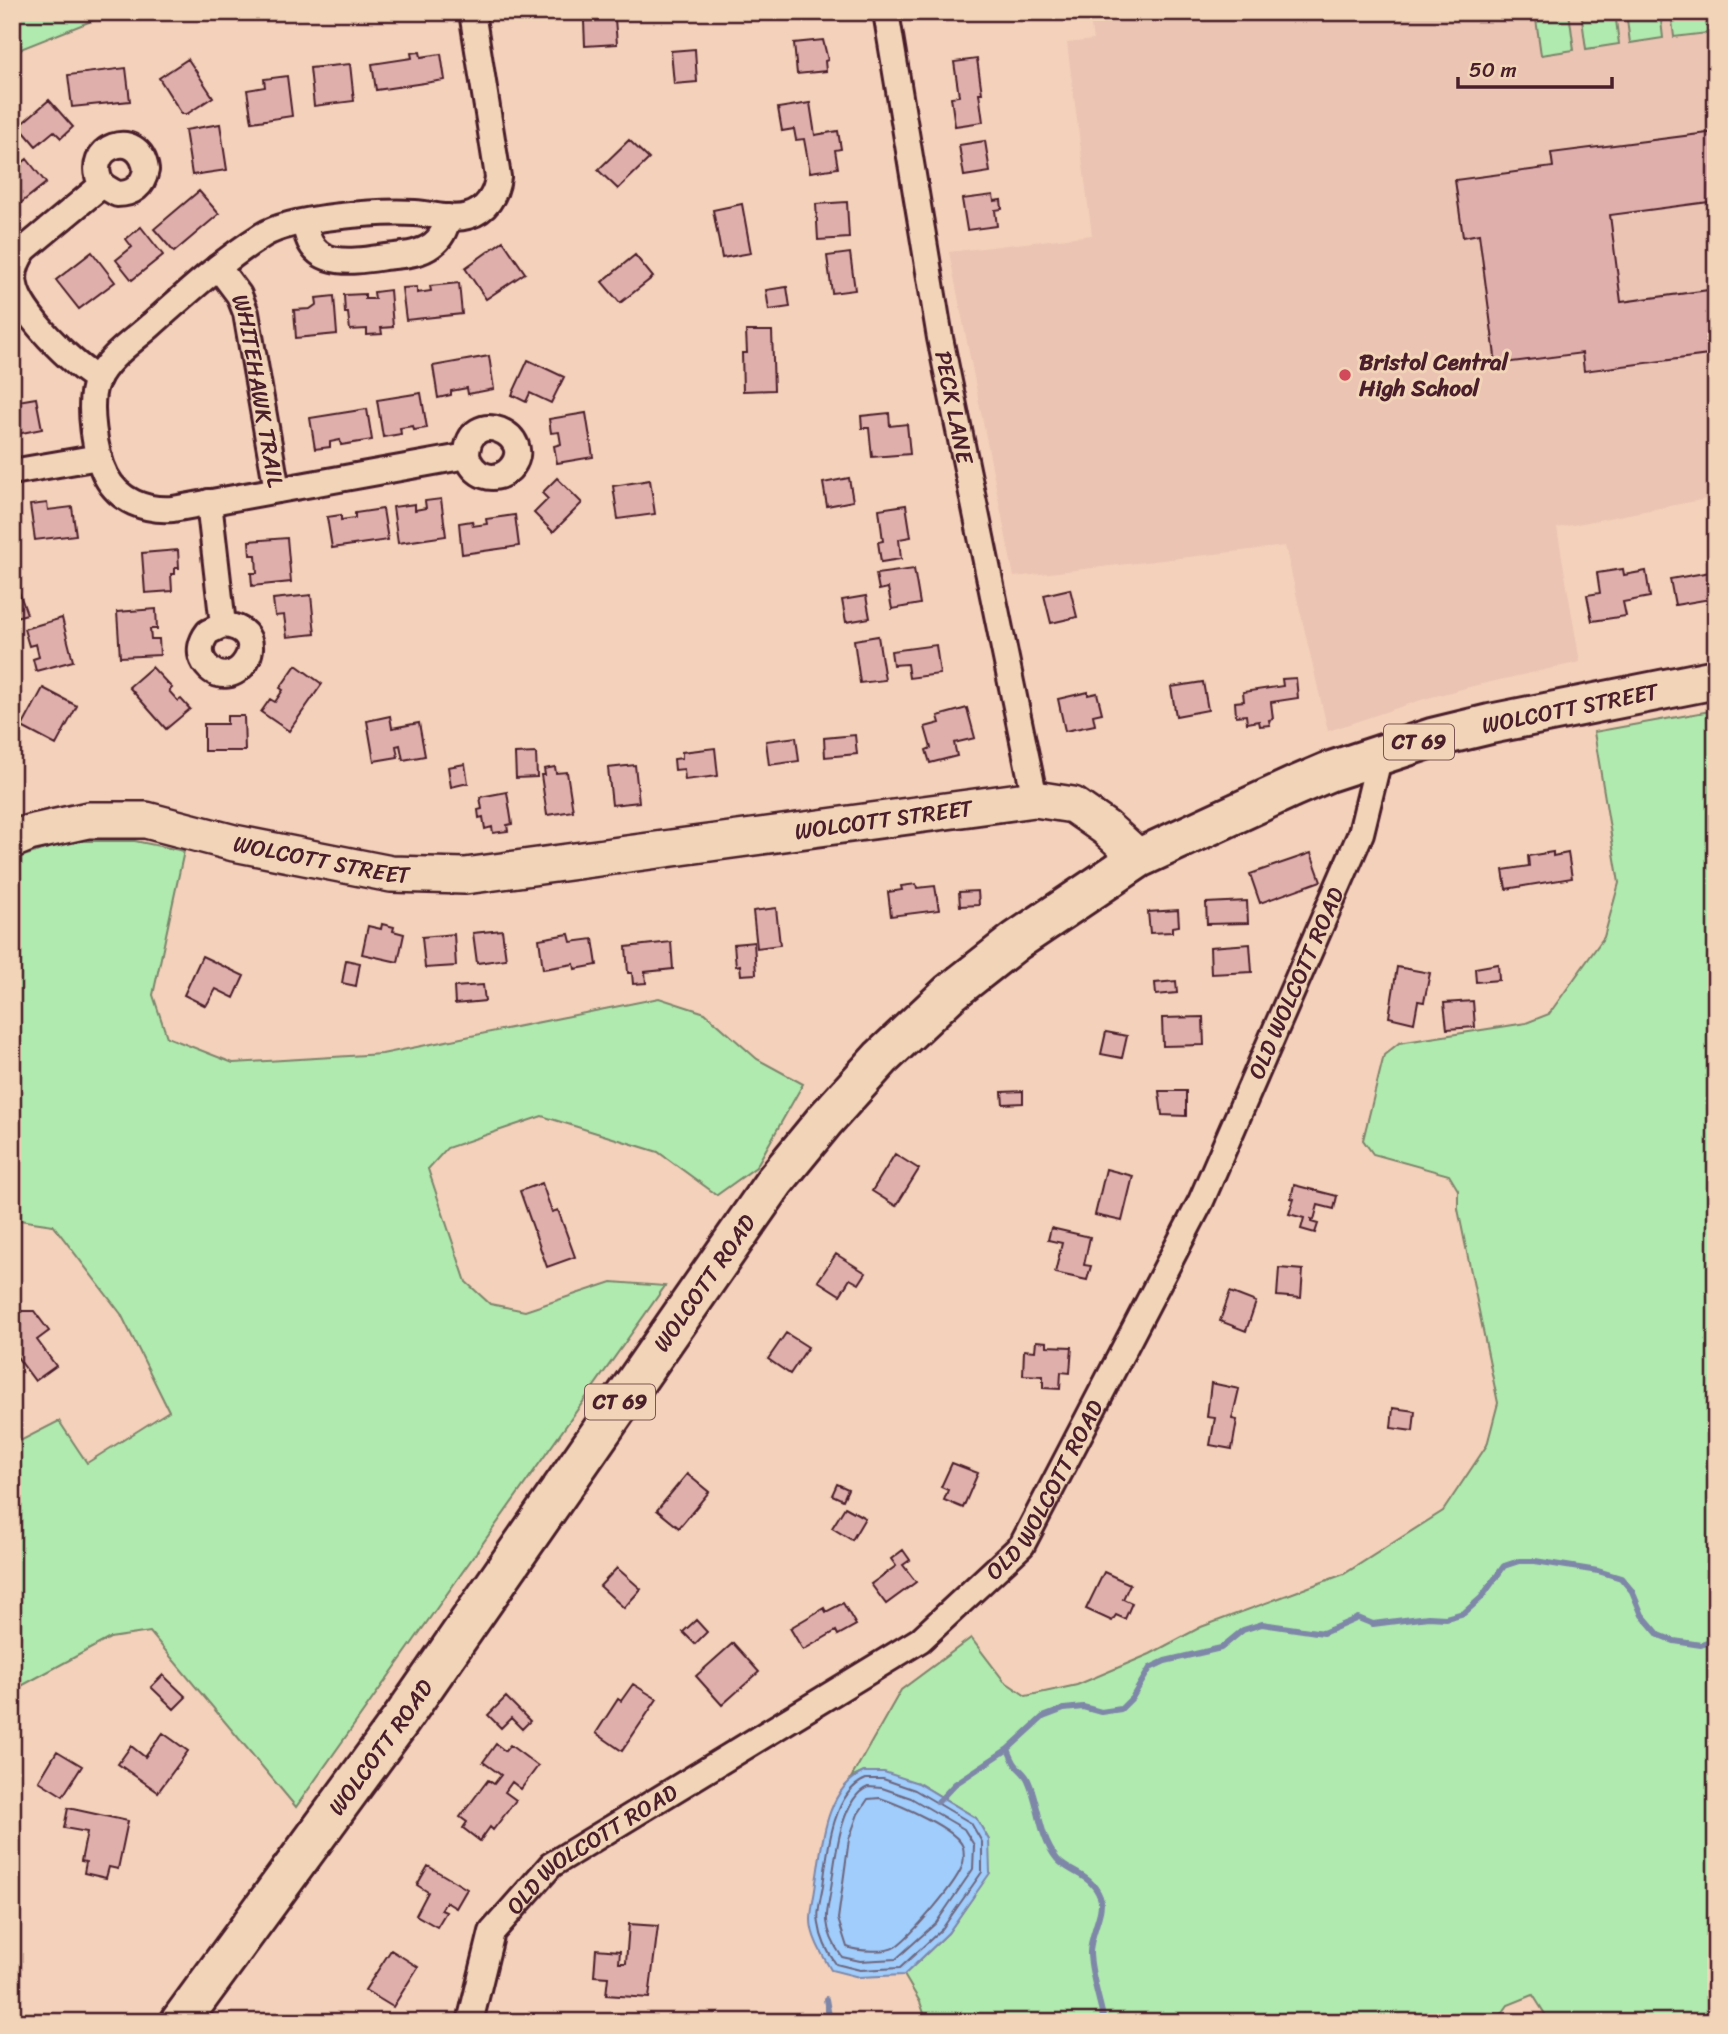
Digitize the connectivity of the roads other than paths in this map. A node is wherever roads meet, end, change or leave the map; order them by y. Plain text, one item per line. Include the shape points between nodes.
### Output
1 (472, 12) edge
2 (886, 12) edge
3 (102, 185) dead end
4 (448, 218) junction
5 (305, 222) junction
6 (218, 267) junction
7 (98, 379) junction
8 (467, 456) dead end
9 (99, 457) junction
10 (12, 472) edge
11 (277, 490) junction
12 (209, 502) junction
13 (223, 625) dead end
14 (1716, 679) edge
15 (1380, 755) junction
16 (1035, 799) junction
17 (12, 840) edge
18 (1139, 858) junction
19 (180, 2022) edge
20 (471, 2022) edge

1 - 4 street, WHITEHAWK TRAIL via 497,184 479,212
2 - 16 street, PECK LANE via 940,338
3 - 7 street via 25,249 14,278 24,307 67,358
4 - 5 street, WHITEHAWK TRAIL via 400,212
4 - 5 street via 441,236 426,250 345,262 326,257 315,248
5 - 6 street, WHITEHAWK TRAIL via 276,228
6 - 7 street, WHITEHAWK TRAIL via 109,362
6 - 11 street, WHITEHAWK TRAIL via 246,313
7 - 9 street, WHITEHAWK TRAIL via 92,407
8 - 11 street
9 - 10 street
9 - 12 street, WHITEHAWK TRAIL via 111,484 133,503 162,510
11 - 12 street, WHITEHAWK TRAIL
12 - 13 street
14 - 15 main road, WOLCOTT STREET / CT 69 via 1490,724
15 - 18 main road, WOLCOTT STREET / CT 69 via 1293,787
15 - 20 street, OLD WOLCOTT ROAD via 1361,833 1201,1202 1022,1545 919,1640 551,1865 492,1932
16 - 17 main road, WOLCOTT STREET via 465,876 391,874 234,843 146,820 88,820
16 - 18 main road, WOLCOTT STREET via 1073,805
18 - 19 main road, WOLCOTT ROAD / CT 69 via 1016,941 950,993 881,1058 817,1130 739,1231 401,1720

